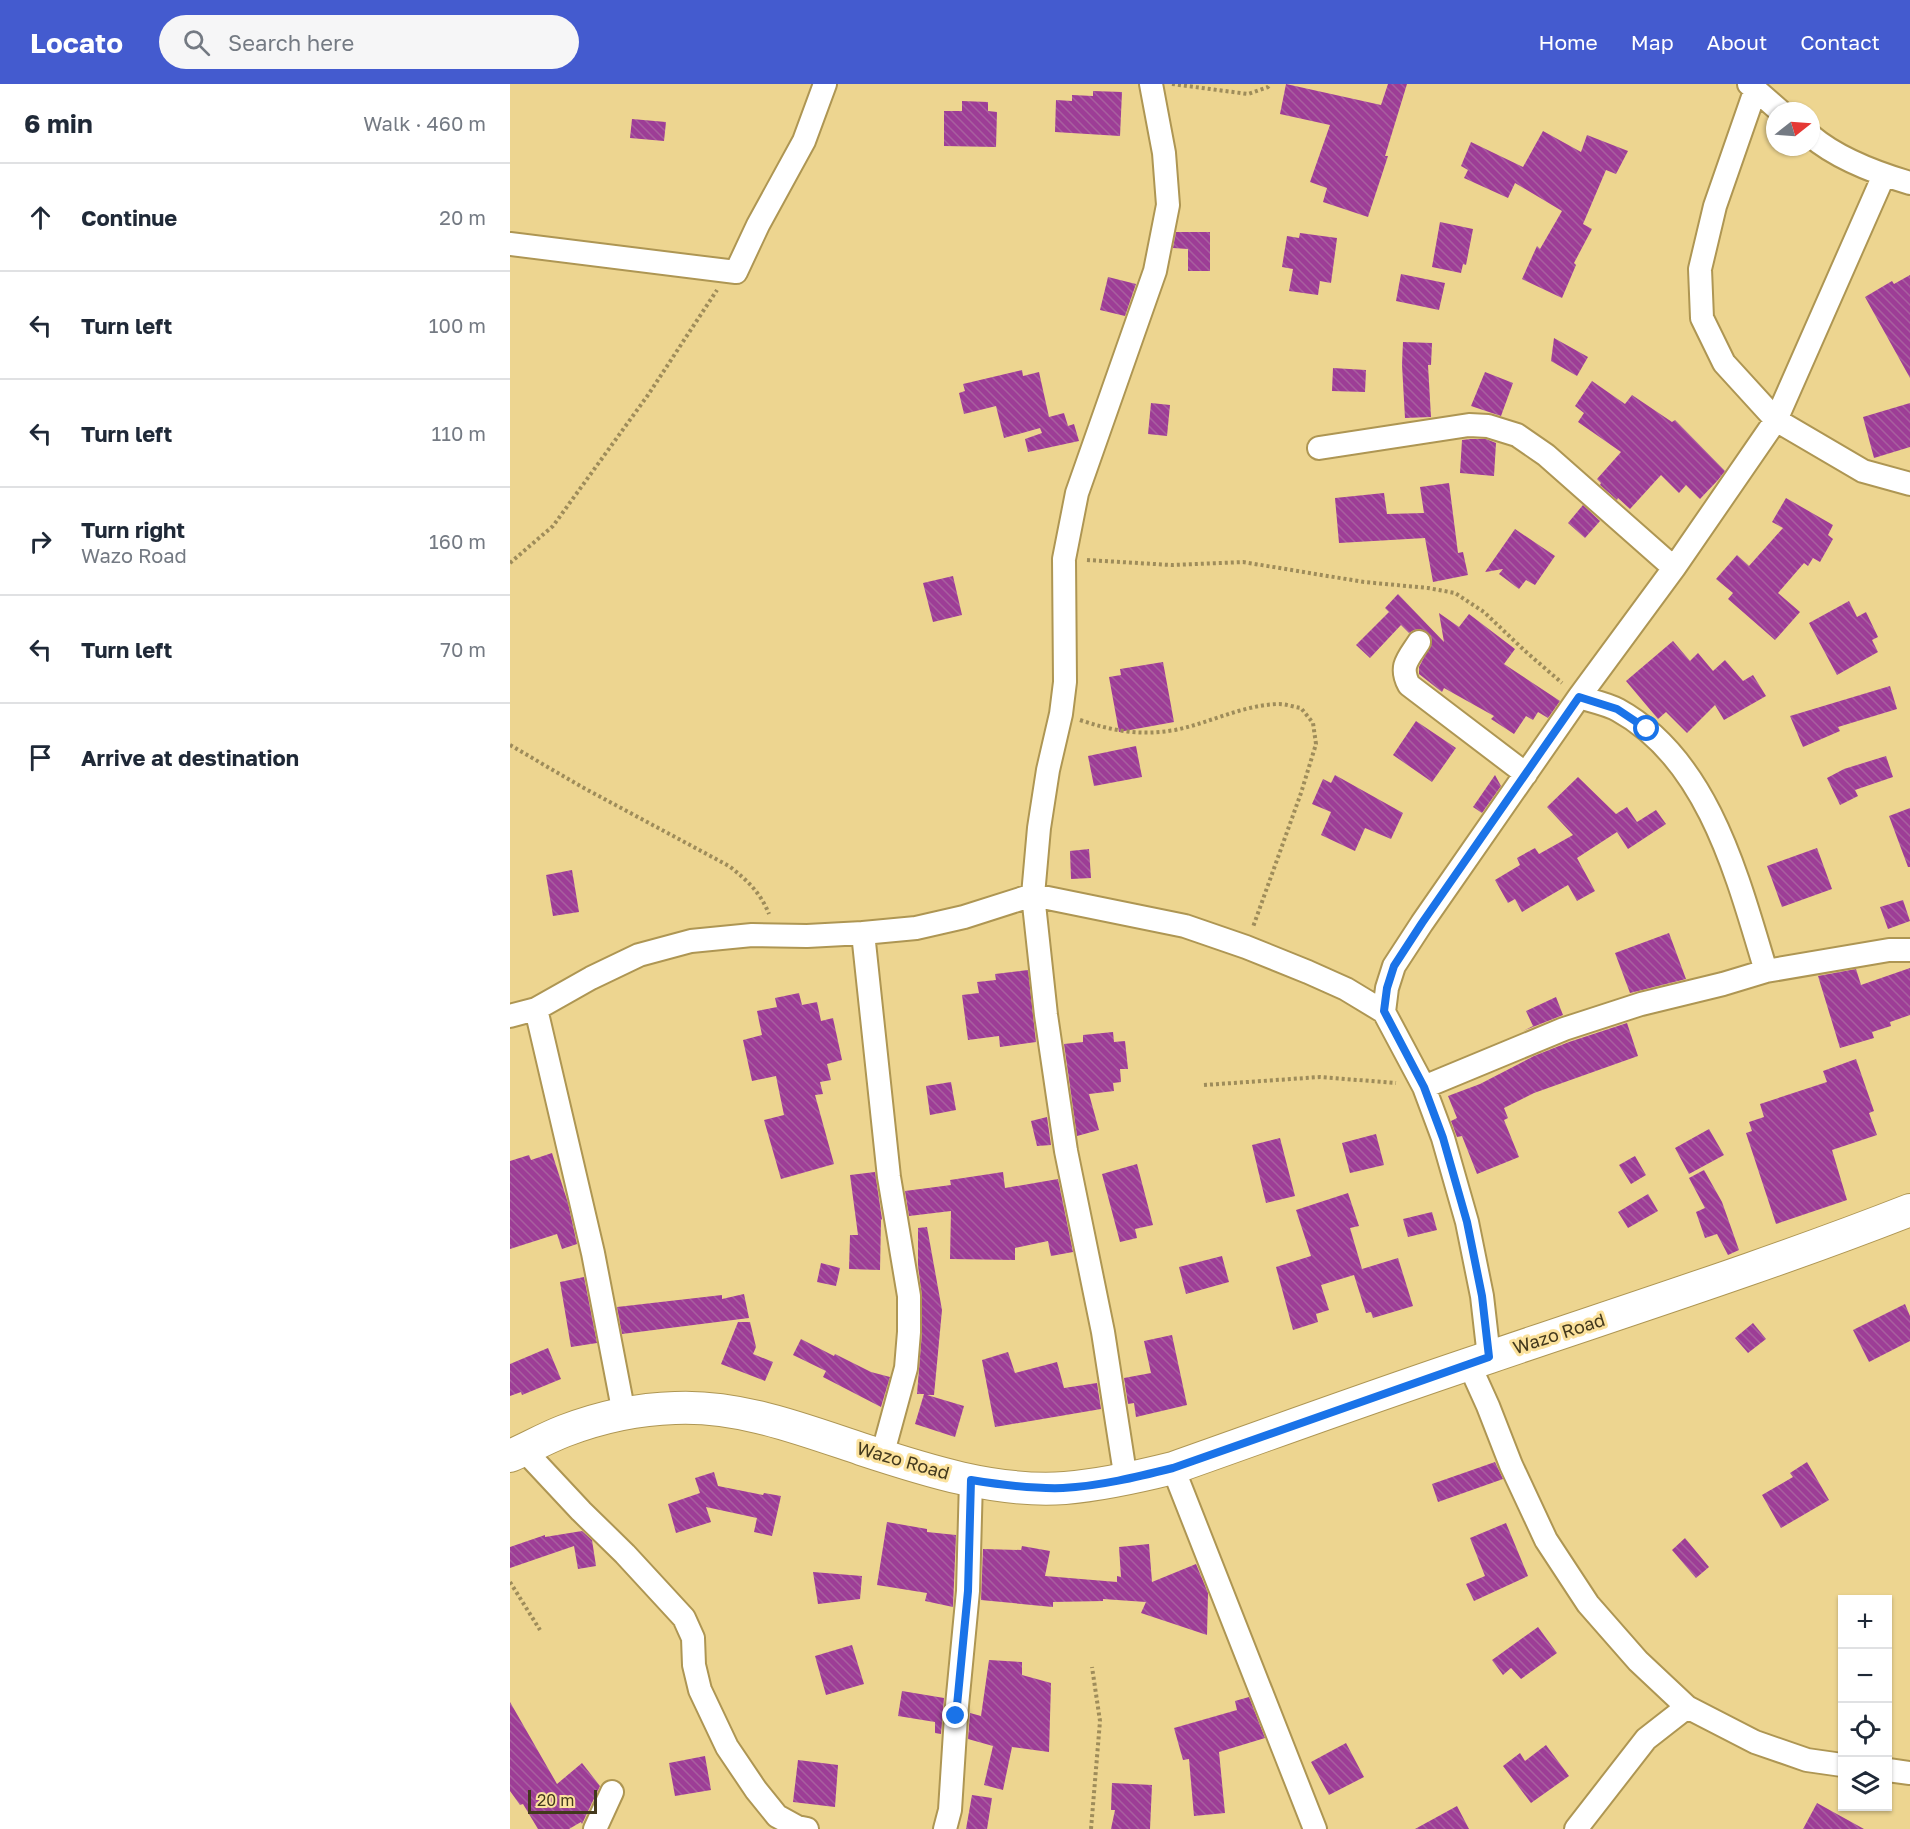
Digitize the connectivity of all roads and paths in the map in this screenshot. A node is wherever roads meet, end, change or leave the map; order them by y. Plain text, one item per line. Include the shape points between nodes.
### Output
1 (825, 84) edge
2 (1151, 84) edge
3 (1172, 84) edge
4 (1270, 84) edge
5 (1752, 87) edge
6 (1770, 102) edge
7 (1820, 144) edge
8 (1884, 175) junction
9 (1910, 183) edge
10 (510, 244) edge
11 (736, 272) junction
12 (1776, 420) junction
13 (1319, 448) dead end
14 (1910, 484) edge
15 (1065, 559) junction
16 (510, 563) edge
17 (1674, 568) junction
18 (1419, 642) dead end
19 (1579, 697) junction
20 (1061, 714) junction
21 (510, 745) edge
22 (1526, 774) junction
23 (1033, 895) junction
24 (863, 933) junction
25 (777, 936) junction
26 (1246, 947) junction
27 (1910, 950) edge
28 (1766, 971) junction
29 (536, 1009) junction
30 (1384, 1011) junction
31 (510, 1016) edge
32 (1204, 1085) dead end
33 (1424, 1087) junction
34 (1910, 1210) edge
35 (1479, 1360) junction
36 (624, 1414) junction
37 (517, 1453) edge
38 (882, 1456) junction
39 (1173, 1468) junction
40 (971, 1480) junction
41 (1126, 1480) junction
42 (510, 1582) edge
43 (540, 1630) dead end
44 (1092, 1667) dead end
45 (1687, 1707) junction
46 (1838, 1764) edge
47 (1892, 1771) edge
48 (1910, 1773) edge
49 (612, 1792) dead end
50 (595, 1829) edge
51 (807, 1829) edge
52 (945, 1829) edge
53 (1090, 1829) edge
54 (1315, 1829) edge
55 (1576, 1829) edge

1 - 11 street via 804,141
2 - 15 street via 1164,153 1168,205 1155,271 1077,493
3 - 4 path via 1248,94
5 - 6 street
5 - 12 street via 1700,269 1702,318 1724,363
7 - 8 street
8 - 9 street
8 - 12 street
10 - 11 street
11 - 16 path via 724,280 648,395 553,526
12 - 14 street via 1863,471
12 - 17 street
13 - 17 street via 1469,425 1502,429 1546,455
15 - 19 path via 1171,566 1242,562 1455,593 1484,612
15 - 20 street via 1065,682
17 - 19 street
18 - 22 street via 1404,668 1409,685
19 - 22 street
19 - 28 street via 1617,709 1647,729 1671,752 1699,791 1720,835
20 - 23 street via 1039,828
20 - 26 path via 1114,731 1143,733 1176,730 1248,709 1280,704 1301,708 1312,723 1316,744
21 - 25 path via 729,866 750,882 763,899
22 - 30 street via 1394,966
23 - 24 street via 916,928
23 - 26 street via 1185,926
23 - 41 street via 1066,1151 1103,1332
24 - 25 street
24 - 38 street via 889,1177 909,1296 906,1368
25 - 29 street via 692,940 639,955
26 - 30 street via 1346,989
27 - 28 street via 1889,950
28 - 33 street via 1564,1029
29 - 31 street
29 - 36 street via 593,1253
30 - 33 street
32 - 33 path via 1320,1077
33 - 35 street via 1467,1222 1482,1296
34 - 35 main road, Wazo Road via 1676,1295
35 - 39 main road, Wazo Road
35 - 45 street via 1488,1406 1546,1540 1588,1604 1638,1661
36 - 37 main road, Wazo Road via 565,1431
36 - 38 main road, Wazo Road via 675,1407 719,1410 769,1419
37 - 51 street via 625,1554 684,1618 693,1638 700,1690 727,1747 777,1816
38 - 40 main road, Wazo Road
39 - 41 main road, Wazo Road
39 - 54 street
40 - 41 main road, Wazo Road via 1063,1488
40 - 52 street via 968,1591 950,1810
42 - 43 path
44 - 53 path via 1100,1721
45 - 46 street via 1755,1742 1807,1760
45 - 55 street via 1646,1739
47 - 48 street
49 - 50 street

